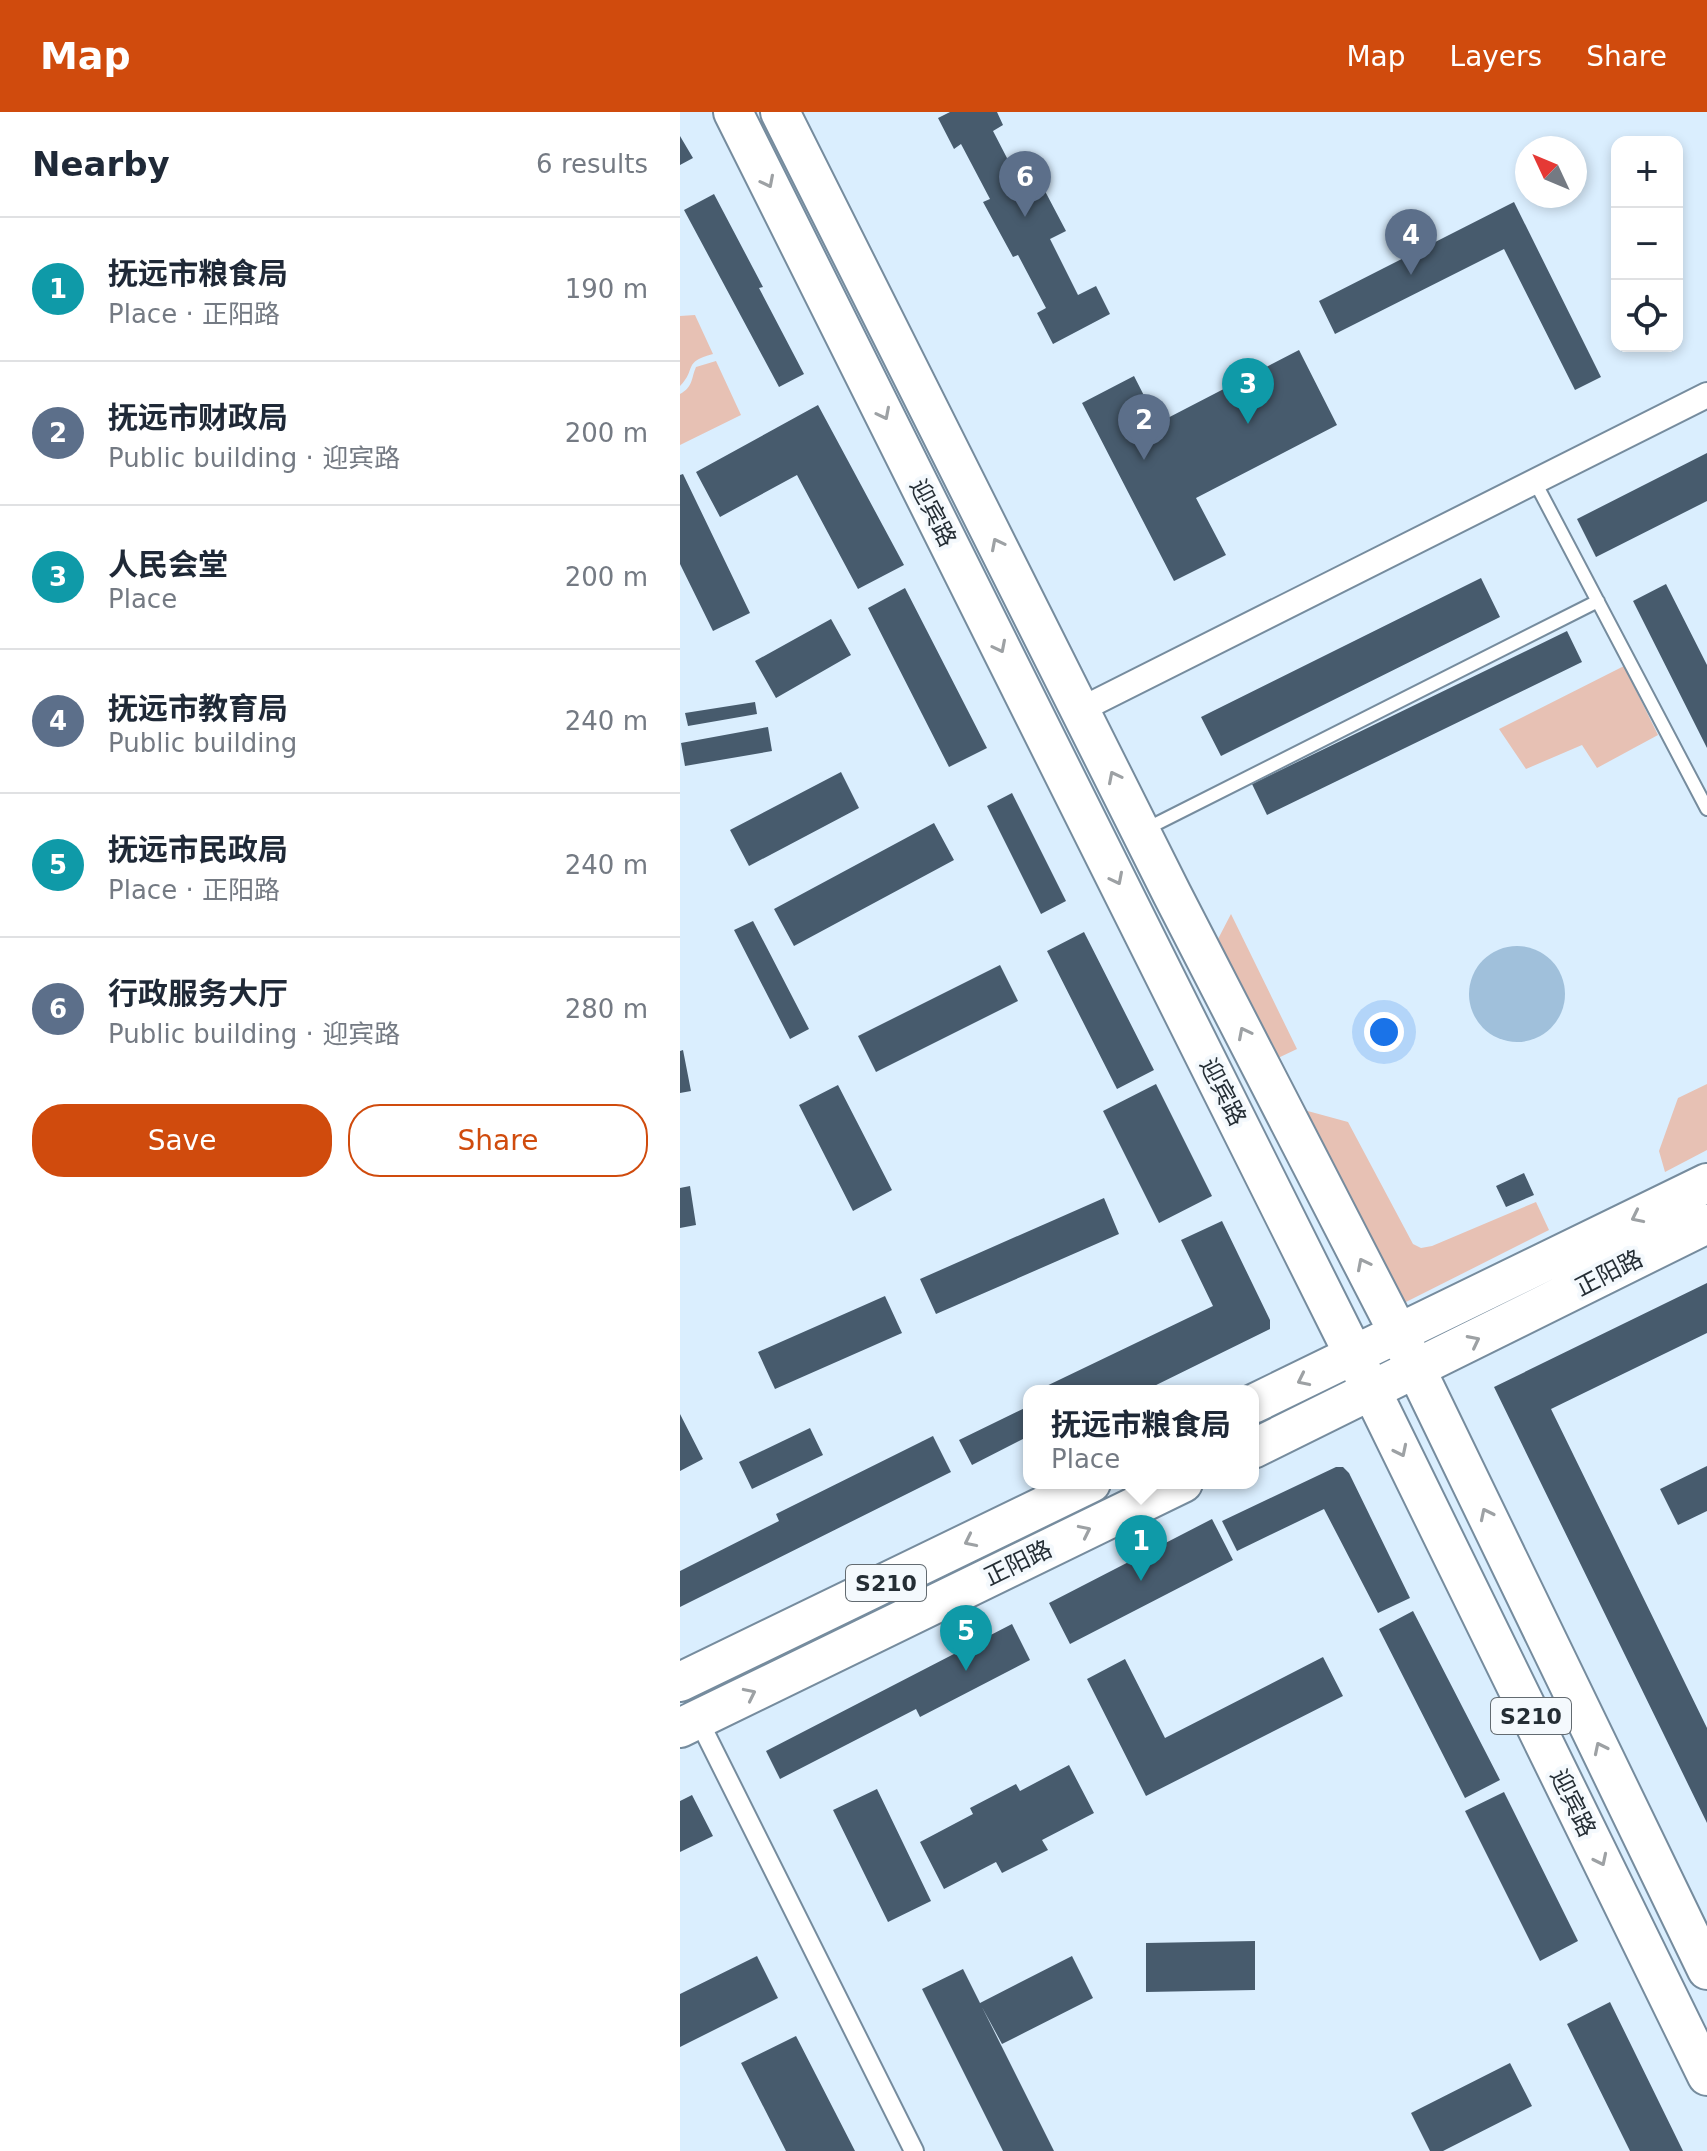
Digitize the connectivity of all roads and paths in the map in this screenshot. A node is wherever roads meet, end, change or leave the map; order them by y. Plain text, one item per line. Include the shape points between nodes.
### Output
1 (733, 112) edge
2 (780, 112) edge
3 (1707, 395) edge
4 (1535, 482) junction
5 (1598, 601) junction
6 (1080, 710) junction
7 (1707, 809) edge
8 (1141, 831) junction
9 (1707, 1183) edge
10 (1707, 1224) edge
11 (1399, 1334) junction
12 (1354, 1355) junction
13 (1416, 1370) junction
14 (1372, 1391) junction
15 (1259, 1401) edge
16 (1259, 1446) edge
17 (1079, 1489) edge
18 (1171, 1489) edge
19 (680, 1682) edge
20 (689, 1724) edge
21 (1707, 1970) edge
22 (1707, 2076) edge
23 (914, 2151) edge

1 -> 12 main road, 迎宾路
6 -> 2 main road, 迎宾路
3 - 4 street
4 - 5 lane
4 - 6 street
5 - 7 lane
5 - 8 lane
8 -> 6 main road, 迎宾路
11 -> 8 main road, 迎宾路
9 -> 11 main road, 正阳路
13 -> 10 main road, 正阳路
11 - 12 main road, 正阳路
11 - 13 main road, 迎宾路 / S210
12 - 14 main road, 迎宾路 / S210
12 -> 15 main road, 正阳路
13 - 14 main road, 正阳路
21 -> 13 main road, 迎宾路 / S210 via 1693,1929
14 - 16 main road, 正阳路
14 -> 22 main road, 迎宾路 / S210
17 -> 19 main road, 正阳路 / S210
20 -> 18 main road, 正阳路
20 - 23 street

